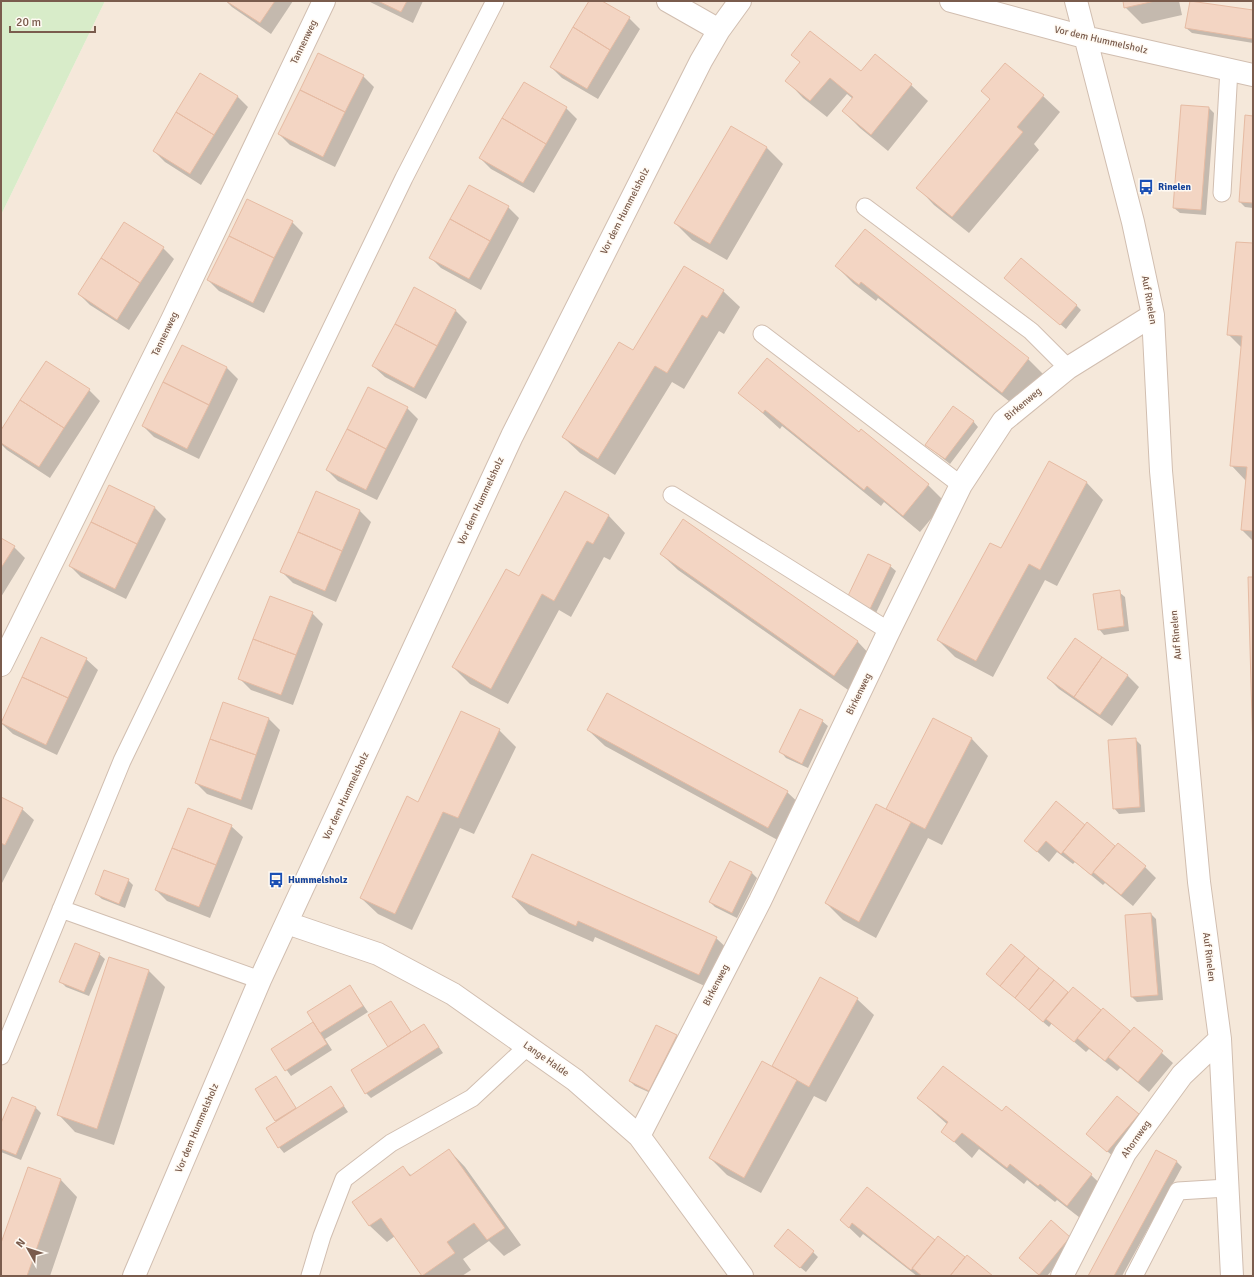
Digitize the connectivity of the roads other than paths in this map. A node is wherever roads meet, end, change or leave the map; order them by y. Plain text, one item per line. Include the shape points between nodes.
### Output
1 (324, 1) edge
2 (495, 1) edge
3 (668, 1) edge
4 (740, 1) edge
5 (951, 1) edge
6 (1076, 1) edge
7 (719, 30) junction
8 (1084, 37) junction
9 (1229, 69) junction
10 (1253, 75) edge
11 (1222, 193) dead end
12 (865, 207) dead end
13 (1153, 315) junction
14 (762, 334) dead end
15 (1068, 368) junction
16 (961, 485) junction
17 (672, 495) dead end
18 (889, 630) junction
19 (1, 665) edge
20 (61, 909) junction
21 (287, 923) junction
22 (260, 980) junction
23 (1220, 1039) junction
24 (528, 1046) junction
25 (1, 1056) edge
26 (639, 1136) junction
27 (1227, 1188) junction
28 (134, 1276) edge
29 (310, 1276) edge
30 (742, 1276) edge
31 (1062, 1276) edge
32 (1134, 1276) edge
33 (1232, 1276) edge

1 - 19 street, Tannenweg via 169,327
2 - 20 lane via 404,178 122,761
3 - 7 street
4 - 7 street, Vor dem Hummelsholz
5 - 8 street, Vor dem Hummelsholz
6 - 8 street, Auf Rinelen
7 - 21 street, Vor dem Hummelsholz via 512,436
8 - 9 street, Vor dem Hummelsholz
8 - 13 street, Auf Rinelen via 1133,222
9 - 10 street, Vor dem Hummelsholz
9 - 11 lane
12 - 15 lane via 1031,330
13 - 15 street, Birkenweg
13 - 23 street, Auf Rinelen via 1162,479 1199,882
14 - 16 lane
15 - 16 street, Birkenweg via 1003,421
16 - 18 street, Birkenweg
17 - 18 lane
18 - 26 street, Birkenweg via 760,901
20 - 22 lane
20 - 25 lane
21 - 22 street, Vor dem Hummelsholz
21 - 24 street, Lange Halde via 378,954 453,994
22 - 28 street, Vor dem Hummelsholz
23 - 27 street, Auf Rinelen
23 - 31 street, Ahornweg via 1182,1075 1124,1153
24 - 26 street, Lange Halde via 575,1080
24 - 29 lane via 472,1098 391,1143 344,1179
26 - 30 street, Lange Halde
27 - 32 lane via 1178,1191
27 - 33 street, Auf Rinelen

